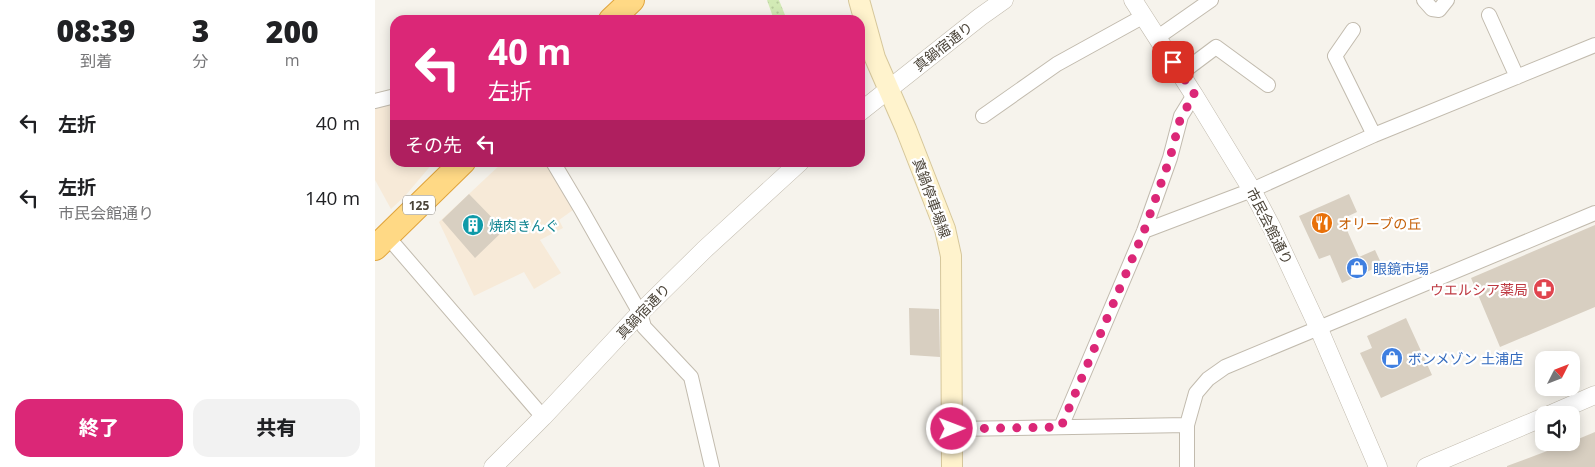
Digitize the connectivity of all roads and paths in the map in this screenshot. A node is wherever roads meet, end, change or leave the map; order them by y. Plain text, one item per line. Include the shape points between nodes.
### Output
1 (632, 0) edge
2 (859, 0) edge
3 (1004, 0) edge
4 (1133, 0) edge
5 (1211, 0) edge
6 (1424, 0) edge
7 (1447, 0) edge
8 (616, 15) edge
9 (863, 15) edge
10 (1489, 15) dead end
11 (1144, 16) junction
12 (865, 22) edge
13 (1353, 30) dead end
14 (1157, 37) junction
15 (1595, 45) edge
16 (1181, 74) junction
17 (1517, 77) junction
18 (1268, 85) dead end
19 (887, 89) junction
20 (1195, 95) junction
21 (390, 97) edge
22 (375, 100) edge
23 (865, 108) edge
24 (983, 116) dead end
25 (1374, 136) junction
26 (458, 167) edge
27 (556, 167) edge
28 (795, 167) edge
29 (1252, 190) junction
30 (1595, 213) edge
31 (1144, 231) junction
32 (381, 242) edge
33 (640, 313) junction
34 (1319, 329) junction
35 (1595, 396) edge
36 (1571, 406) edge
37 (543, 417) junction
38 (1535, 421) edge
39 (1187, 425) junction
40 (1061, 427) junction
41 (952, 429) junction
42 (493, 467) edge
43 (712, 467) edge
44 (952, 467) edge
45 (1187, 467) edge
46 (1378, 467) edge
47 (1426, 467) edge

1 - 8 highway
2 - 9 main road, 真鍋停車場線
3 - 19 street, 真鍋宿通り
4 - 11 street, 市民会館通り
5 - 14 street
6 - 7 street via 1432,9 1439,10
10 - 17 street
11 - 14 street, 市民会館通り
11 - 24 street via 1057,64
12 - 19 main road, 真鍋停車場線
13 - 25 street via 1335,56
14 - 16 street, 市民会館通り
15 - 17 street
16 - 18 street via 1216,47
16 - 20 street, 市民会館通り
17 - 25 street
19 - 23 street, 真鍋宿通り
19 - 41 main road, 真鍋停車場線 via 941,220 951,256
20 - 29 street, 市民会館通り
20 - 31 street via 1181,116
21 - 22 street
25 - 29 street
26 - 32 highway, 125
27 - 33 street
28 - 33 street, 真鍋宿通り
29 - 31 street
29 - 34 street, 市民会館通り
30 - 34 street
31 - 40 street
32 - 37 street
33 - 37 street, 真鍋宿通り
33 - 43 street via 644,327 691,377
34 - 39 street via 1225,367 1208,379 1196,393
34 - 46 street, 市民会館通り
35 - 36 street
37 - 42 street, 真鍋宿通り
38 - 47 street
39 - 40 street
39 - 45 street
40 - 41 street
41 - 44 main road, 真鍋停車場線

